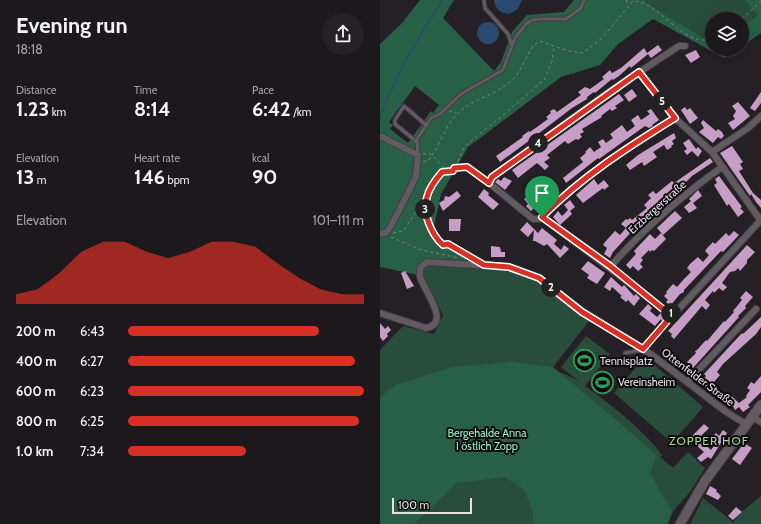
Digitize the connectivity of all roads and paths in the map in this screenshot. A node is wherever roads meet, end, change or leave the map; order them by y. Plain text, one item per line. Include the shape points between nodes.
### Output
1 (484, 0) edge
2 (584, 0) edge
3 (626, 0) edge
4 (761, 1) edge
5 (628, 4) junction
6 (749, 13) edge
7 (705, 41) edge
8 (512, 46) junction
9 (554, 46) junction
10 (684, 46) dead end
11 (639, 72) junction
12 (447, 110) dead end
13 (457, 114) junction
14 (761, 116) edge
15 (675, 118) junction
16 (426, 125) junction
17 (380, 136) edge
18 (417, 142) junction
19 (712, 152) junction
20 (428, 153) dead end
21 (433, 155) junction
22 (418, 158) junction
23 (722, 167) junction
24 (454, 168) junction
25 (489, 183) junction
26 (427, 196) junction
27 (542, 217) junction
28 (761, 221) edge
29 (387, 232) junction
30 (380, 234) edge
31 (448, 244) joint
32 (464, 263) junction
33 (484, 265) junction
34 (610, 266) junction
35 (756, 309) dead end
36 (380, 313) edge
37 (672, 313) junction
38 (643, 349) junction
39 (625, 353) dead end
40 (688, 382) junction
41 (761, 405) edge
42 (752, 417) junction
43 (761, 422) edge
44 (747, 425) junction
45 (680, 524) edge

1 - 8 lane via 485,8 508,34
2 - 8 lane via 581,8 566,18 532,20 515,38
3 - 5 path
4 - 6 path
5 - 7 path via 633,1 647,4 691,36
5 - 9 path via 602,38 589,50 583,53
8 - 16 lane via 503,70 461,94
9 - 13 path via 540,42 534,44 513,80
9 - 24 path via 552,61 544,79 473,139 464,148
10 - 11 street via 679,46
11 - 15 street
11 - 25 street via 498,172
12 - 13 path
13 - 21 path
14 - 19 street
15 - 19 street
15 - 27 street via 622,151 558,200
16 - 18 lane
16 - 18 lane via 404,106 395,120 395,124
17 - 22 street
18 - 22 lane
19 - 23 street
20 - 21 path
21 - 22 path via 425,162
21 - 24 path via 444,168
22 - 29 street via 412,185
23 - 28 street
23 - 34 street, Erzbergerstraße via 679,198 646,227
24 - 25 path via 467,167
24 - 26 path via 453,171 442,172
25 - 27 street via 533,219
26 - 29 path via 403,231 396,234
26 - 31 path via 425,209 432,230 443,245
27 - 34 street
28 - 37 street via 677,311
29 - 30 street
29 - 32 path via 391,237 421,250 454,256
31 - 33 lane
32 - 33 street, Ottenfelder Straße
32 - 36 street, Ottenfelder Straße via 428,262 421,267 420,277 437,317 436,324 432,327 420,327
33 - 38 street, Ottenfelder Straße via 509,267 539,278 582,312
34 - 37 street via 664,310
35 - 40 street
37 - 38 path
38 - 39 lane
38 - 40 street, Ottenfelder Straße
40 - 44 street, Ottenfelder Straße
41 - 42 main road
42 - 43 street
42 - 44 main road
44 - 45 main road via 705,482

